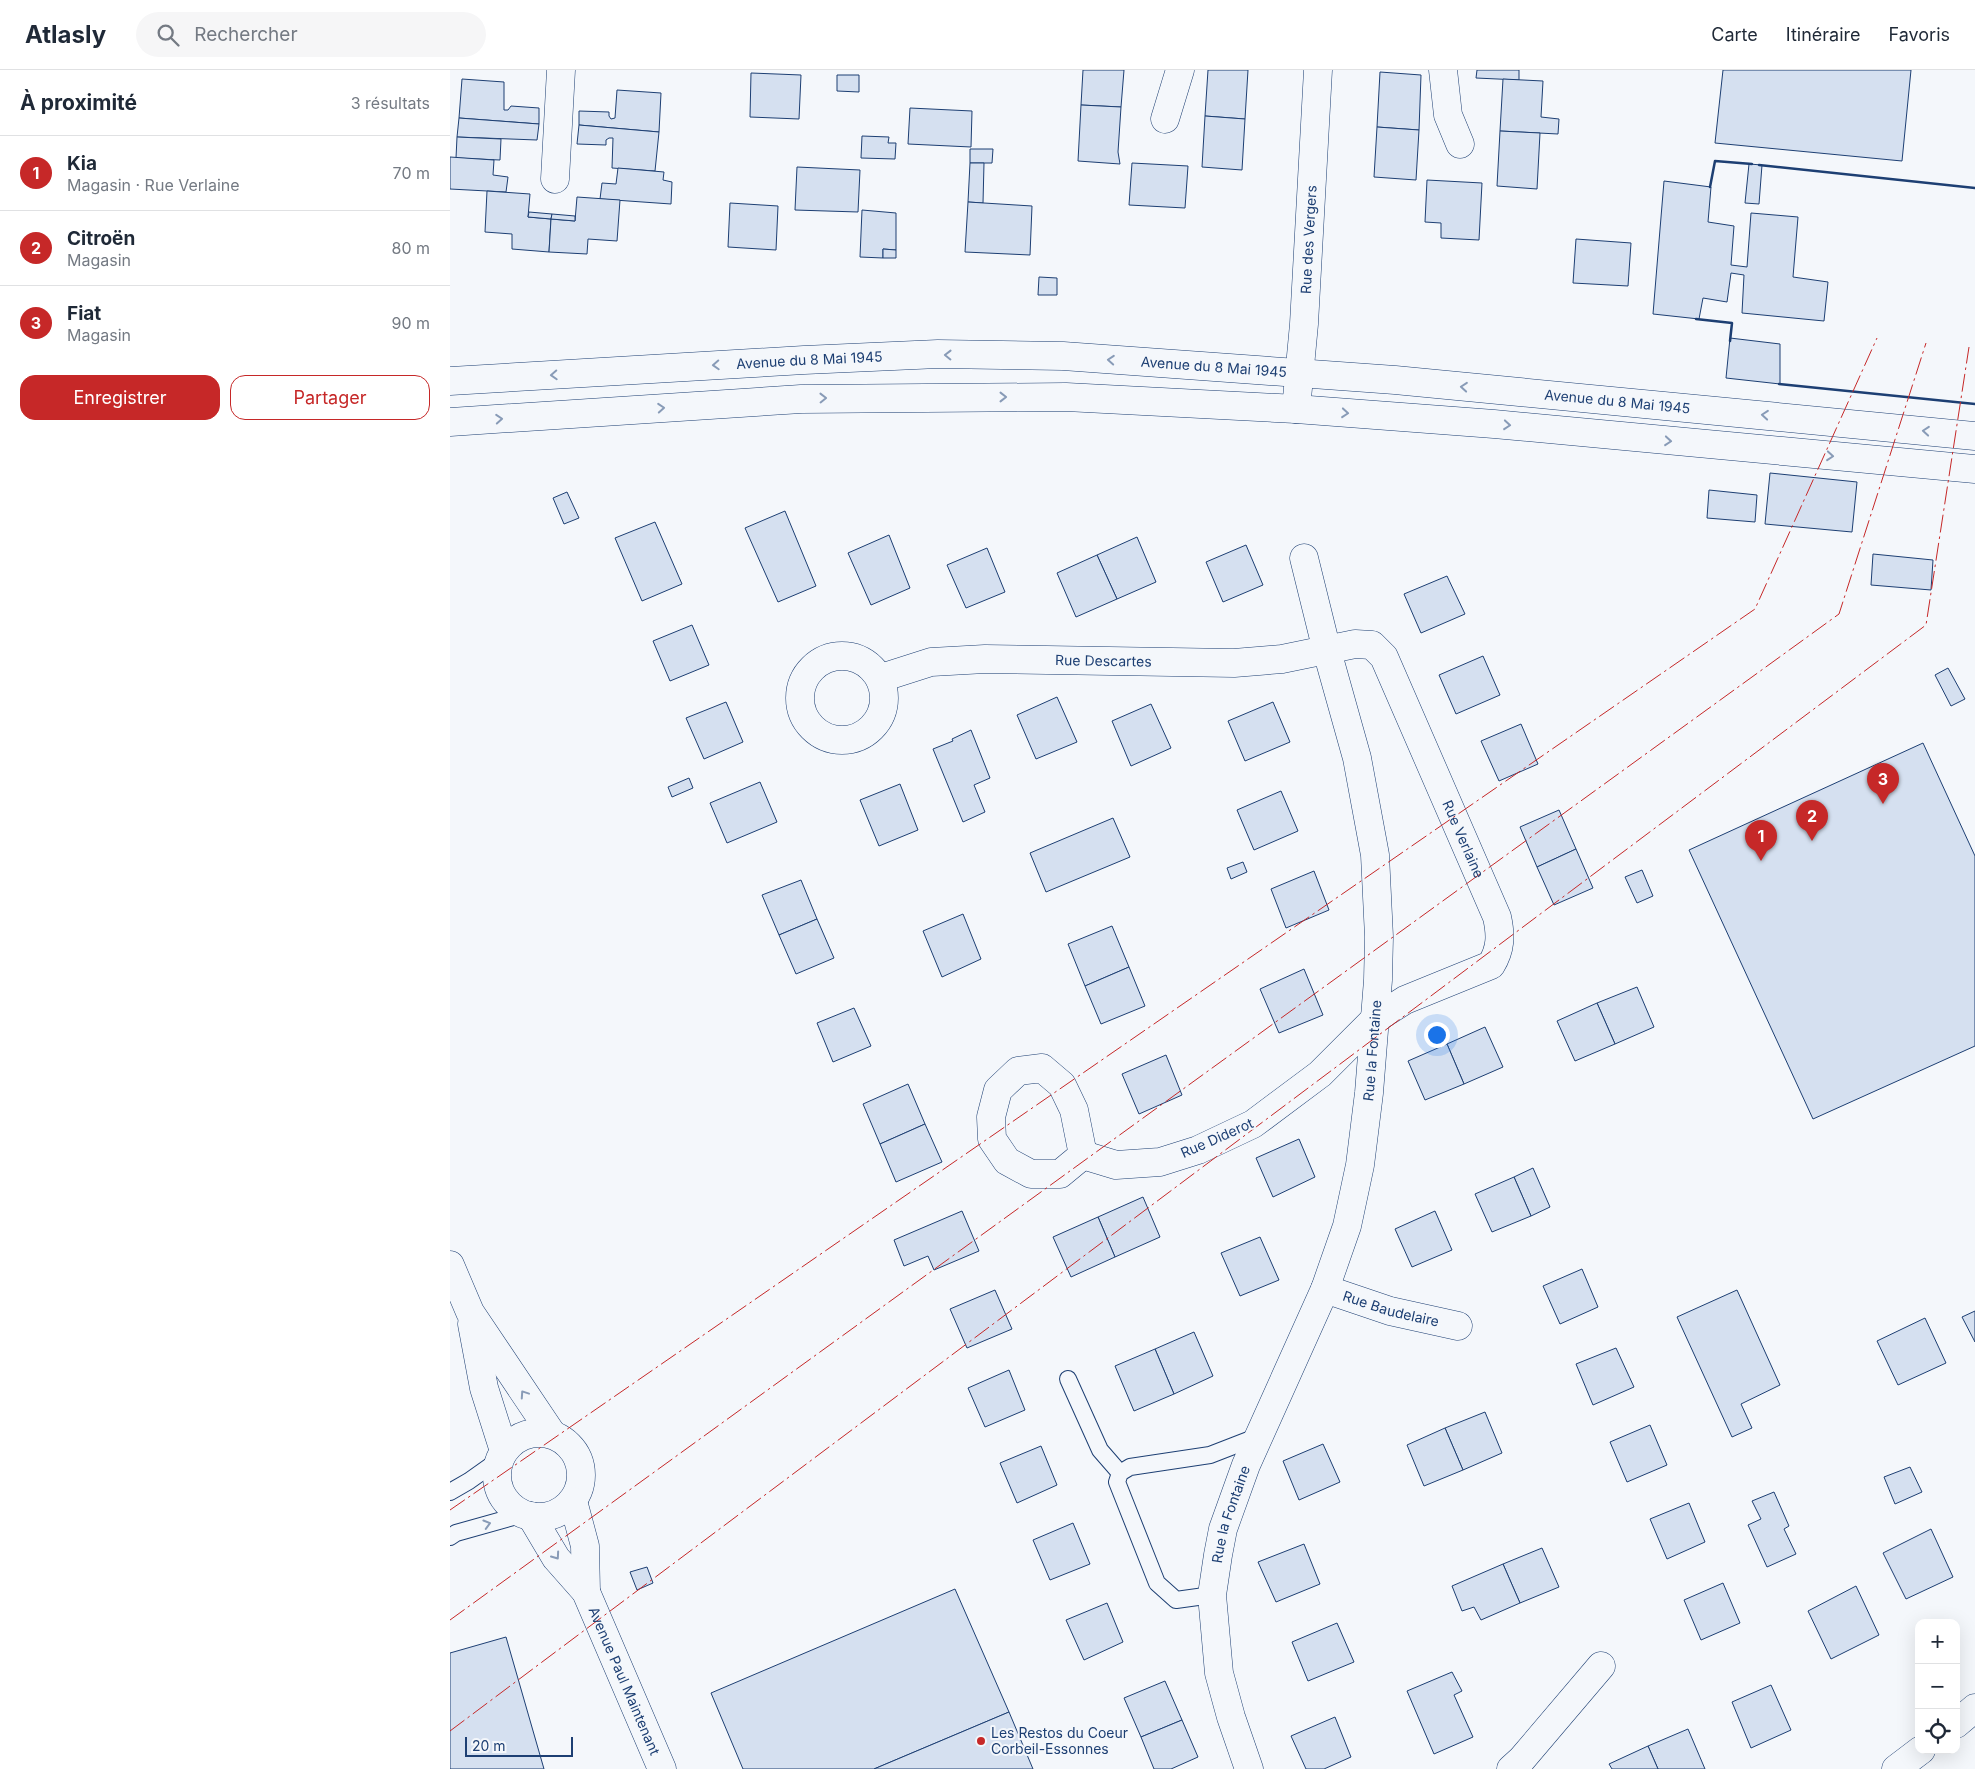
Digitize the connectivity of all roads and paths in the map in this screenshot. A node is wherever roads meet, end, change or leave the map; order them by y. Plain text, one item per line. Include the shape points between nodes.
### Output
1 (561, 70) edge
2 (1180, 70) edge
3 (1318, 70) edge
4 (1443, 70) edge
5 (1165, 120) dead end
6 (1460, 144) dead end
7 (555, 179) dead end
8 (1299, 374) junction
9 (450, 381) edge
10 (1296, 409) junction
11 (450, 422) edge
12 (1975, 436) edge
13 (1975, 469) edge
14 (1304, 558) dead end
15 (1327, 651) junction
16 (881, 678) dead end
17 (1375, 1019) junction
18 (1083, 1155) dead end
19 (450, 1265) edge
20 (1325, 1289) junction
21 (470, 1312) junction
22 (1458, 1326) dead end
23 (1068, 1379) dead end
24 (552, 1434) junction
25 (1259, 1436) junction
26 (502, 1455) junction
27 (1120, 1473) junction
28 (450, 1492) edge
29 (573, 1501) junction
30 (527, 1515) junction
31 (450, 1537) edge
32 (586, 1592) junction
33 (1212, 1595) junction
34 (1601, 1666) dead end
35 (1975, 1708) edge
36 (1960, 1721) edge
37 (1916, 1754) edge
38 (662, 1769) edge
39 (1249, 1769) edge
40 (1511, 1769) edge
41 (1896, 1769) edge

1 - 7 street
2 - 5 street
3 - 8 street, Rue des Vergers
4 - 6 street via 1448,115
8 -> 9 street, Avenue du 8 Mai 1945 via 1063,356 938,354
8 - 10 street, Rue des Vergers
12 -> 8 street, Avenue du 8 Mai 1945 via 1405,381
11 -> 10 street via 800,399 1066,397
10 -> 13 street
14 - 15 street, Rue la Fontaine
15 - 16 street, Rue Descartes via 1234,663 985,659 930,662
15 - 17 street, Rue la Fontaine via 1357,758 1375,855 1379,936
15 - 17 street, Rue Verlaine via 1355,644 1372,646 1384,657 1497,917 1500,934 1497,955 1491,965 1405,1000
17 - 18 street, Rue Diderot via 1320,1074 1253,1124 1198,1150 1160,1162 1116,1165
17 - 20 street, Rue la Fontaine via 1360,1166 1347,1226
19 - 21 street
20 - 22 street, Rue Baudelaire via 1390,1311
20 - 25 street, Rue la Fontaine
24 -> 21 street
21 - 26 street via 484,1388
23 - 27 lane via 1100,1450
24 - 26 street via 525,1435 513,1442
24 - 29 street via 564,1440 580,1462 582,1475
25 - 27 lane, Rue la Fontaine via 1210,1455 1130,1467
25 - 33 street, Rue la Fontaine via 1223,1530
26 - 28 lane
26 - 30 street via 497,1472 498,1485 504,1498
27 - 33 lane via 1117,1482 1157,1583 1176,1600
29 - 30 street via 554,1514 542,1517
29 - 32 street, Avenue Paul Maintenant via 585,1546
31 -> 30 lane
30 -> 32 street, Avenue Paul Maintenant via 556,1558
32 - 38 street, Avenue Paul Maintenant
33 - 39 street, Rue la Fontaine via 1219,1673
34 - 40 street
35 - 36 street
37 - 41 street

